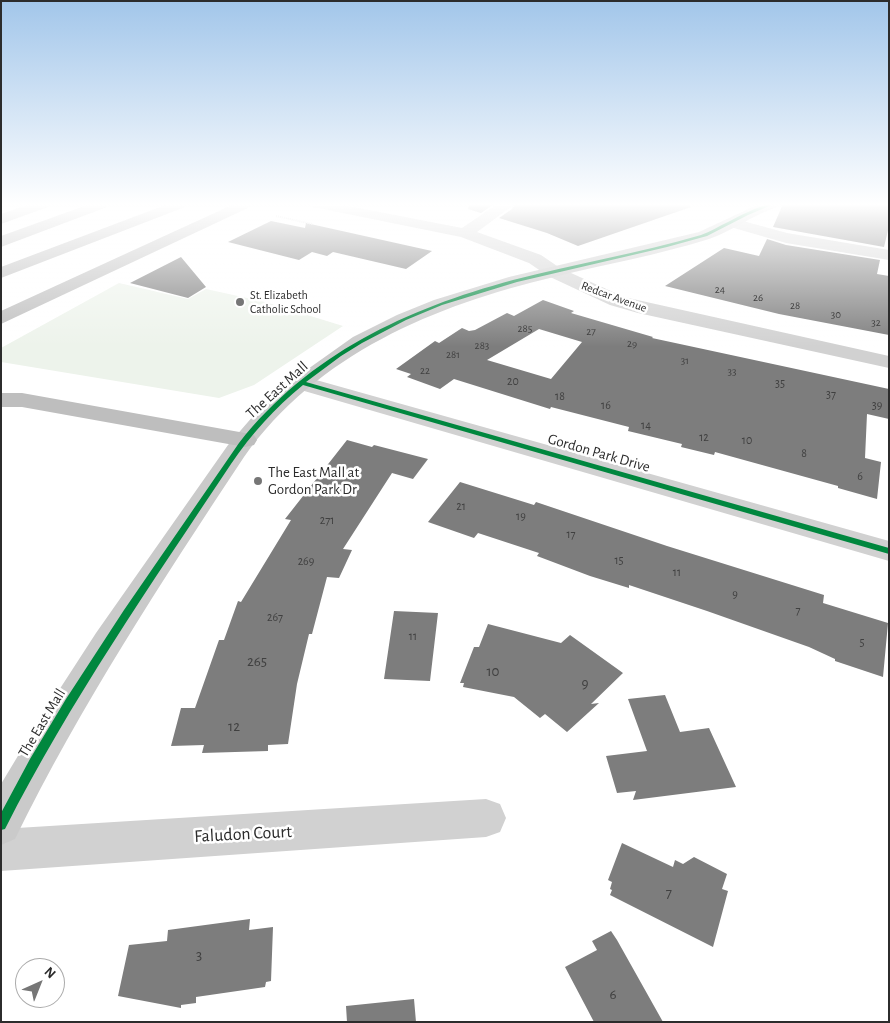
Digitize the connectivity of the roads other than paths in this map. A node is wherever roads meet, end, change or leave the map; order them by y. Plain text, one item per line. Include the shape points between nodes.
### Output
1 (26, 252) edge
2 (56, 252) edge
3 (143, 252) edge
4 (515, 252) edge
5 (638, 252) edge
6 (869, 252) edge
7 (889, 255) edge
8 (1, 262) edge
9 (554, 272) junction
10 (1, 273) edge
11 (1, 318) edge
12 (889, 362) edge
13 (302, 383) junction
14 (1, 400) edge
15 (245, 440) junction
16 (889, 551) edge
17 (486, 818) dead end
18 (1, 825) edge
19 (1, 850) edge

1 - 8 highway
2 - 10 highway
3 - 11 highway
4 - 9 street, Redcar Avenue via 535,259
5 - 9 main road, The East Mall
6 - 7 street
9 - 12 street, Redcar Avenue via 609,298 645,309
9 - 13 main road, The East Mall via 482,290 406,318 355,346
13 - 15 main road, The East Mall
13 - 16 street, Gordon Park Drive
14 - 15 highway via 22,400
15 - 18 main road, The East Mall via 117,627 50,733
17 - 19 street, Faludon Court

